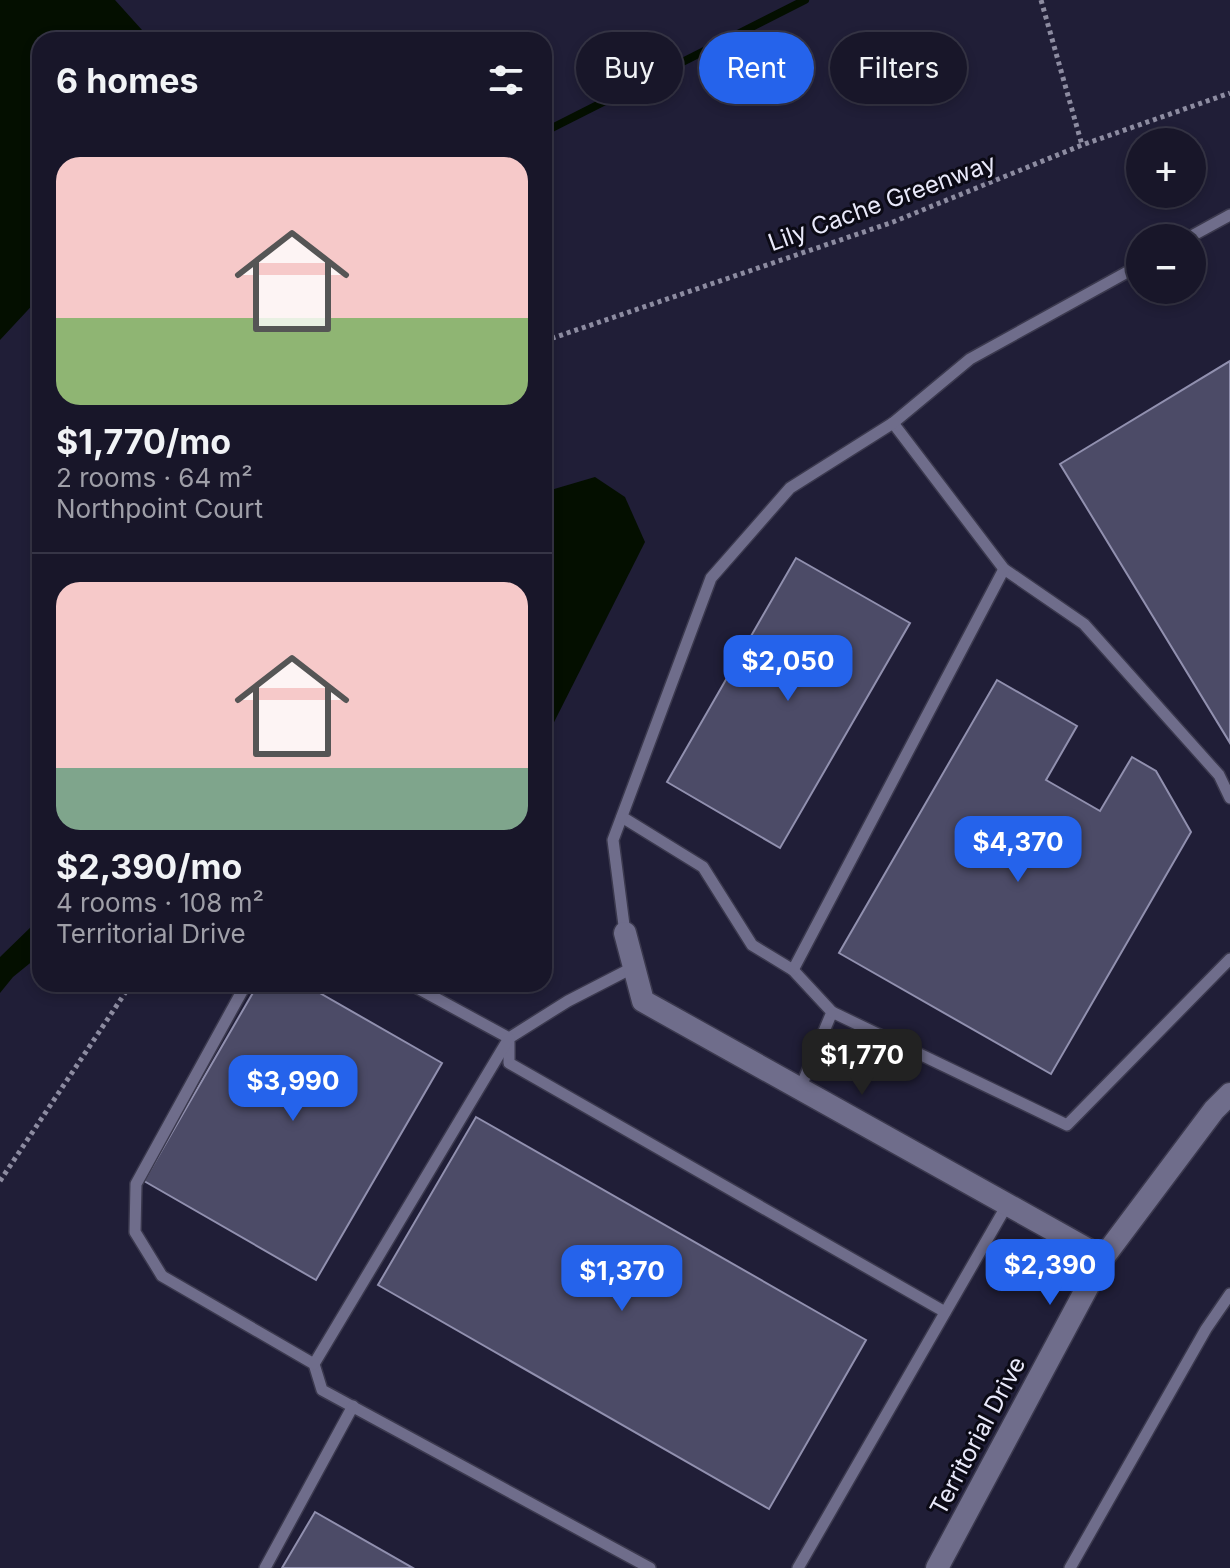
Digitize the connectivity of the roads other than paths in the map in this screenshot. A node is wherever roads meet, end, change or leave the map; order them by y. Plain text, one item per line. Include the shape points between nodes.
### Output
1 (1230, 215) edge
2 (1206, 228) edge
3 (1126, 273) edge
4 (893, 423) junction
5 (1004, 569) junction
6 (1230, 798) edge
7 (622, 817) junction
8 (625, 933) joint
9 (1230, 959) edge
10 (634, 967) junction
11 (793, 970) junction
12 (242, 992) edge
13 (425, 992) edge
14 (832, 1012) junction
15 (509, 1038) junction
16 (800, 1089) junction
17 (1230, 1094) edge
18 (1007, 1205) junction
19 (1103, 1258) junction
20 (1230, 1294) edge
21 (945, 1312) junction
22 (314, 1364) junction
23 (353, 1406) junction
24 (265, 1568) edge
25 (650, 1568) edge
26 (798, 1568) edge
27 (937, 1568) edge
28 (1070, 1568) edge

1 - 2 lane
3 - 4 lane via 970,359
4 - 5 lane
4 - 7 lane via 790,488 711,578
5 - 6 lane via 1084,624 1219,775
5 - 11 lane
7 - 8 lane via 613,840
7 - 11 lane via 703,867 752,945
8 - 10 street
9 - 14 lane via 1067,1125
10 - 15 lane
10 - 16 street via 643,1001
11 - 14 lane
12 - 22 lane via 136,1184 135,1232 162,1276
13 - 15 lane
14 - 16 lane
15 - 21 lane via 509,1063
15 - 22 lane
16 - 18 street
17 - 19 street, Territorial Drive
18 - 19 street
18 - 21 lane
19 - 27 street, Territorial Drive
20 - 28 lane
21 - 26 lane
22 - 23 lane via 322,1390
23 - 24 lane
23 - 25 lane

